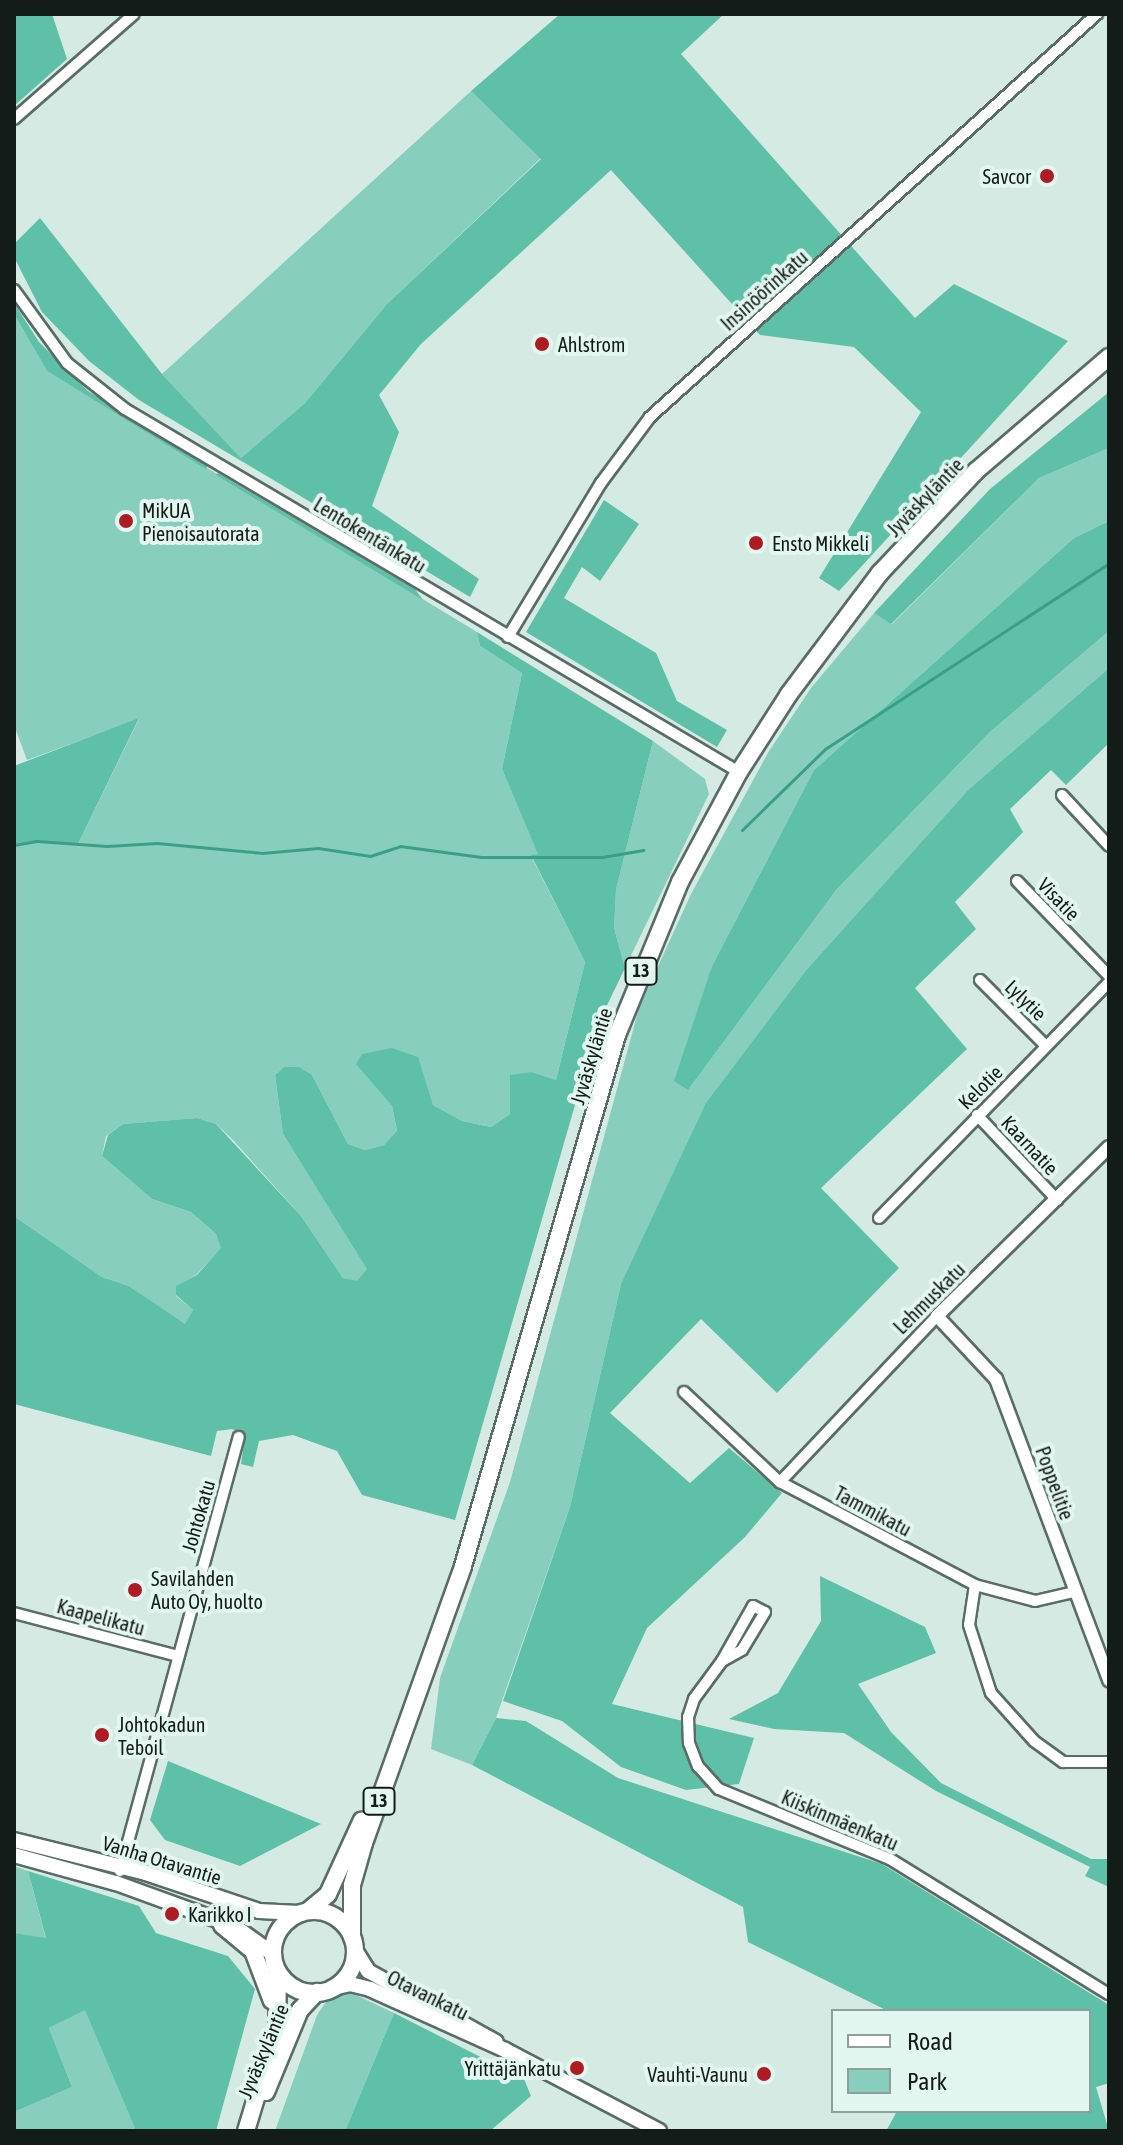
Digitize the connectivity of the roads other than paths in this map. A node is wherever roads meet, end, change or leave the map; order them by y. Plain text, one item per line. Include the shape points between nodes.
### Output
1 (134, 14) edge
2 (1097, 14) edge
3 (14, 119) edge
4 (14, 290) edge
5 (1109, 357) edge
6 (508, 637) junction
7 (739, 772) junction
8 (1062, 795) dead end
9 (1109, 846) edge
10 (1017, 881) dead end
11 (1109, 976) edge
12 (980, 980) dead end
13 (1109, 982) edge
14 (1046, 1046) junction
15 (977, 1115) junction
16 (1109, 1147) edge
17 (1057, 1200) junction
18 (879, 1218) dead end
19 (937, 1316) junction
20 (684, 1392) dead end
21 (239, 1437) dead end
22 (780, 1482) junction
23 (975, 1585) junction
24 (1074, 1592) junction
25 (14, 1613) edge
26 (178, 1656) junction
27 (722, 1661) junction
28 (1109, 1680) edge
29 (408, 1717) junction
30 (1109, 1762) edge
31 (14, 1840) edge
32 (14, 1855) edge
33 (122, 1866) junction
34 (116, 1883) junction
35 (303, 1912) junction
36 (222, 1925) junction
37 (354, 1943) junction
38 (273, 1954) junction
39 (278, 1975) junction
40 (325, 1990) junction
41 (1109, 1994) edge
42 (272, 2043) junction
43 (505, 2050) junction
44 (246, 2131) edge
45 (253, 2131) edge
46 (657, 2131) edge

1 - 3 street
2 - 6 street, Insinöörinkatu via 650,417 607,473
4 - 6 street, Lentokentänkatu via 67,363 113,401
5 - 7 highway, Jyväskyläntie / 13 via 918,529 830,636
6 - 7 street, Lentokentänkatu
7 - 29 highway, Jyväskyläntie / 13 via 680,882 628,1001 463,1566
8 - 9 street
10 - 11 street, Visatie
12 - 14 street, Lylytie
13 - 14 street, Kelotie
14 - 15 street, Kelotie
15 - 17 street, Kaarnatie
15 - 18 street, Kelotie
16 - 17 street, Lehmuskatu
17 - 19 street, Lehmuskatu
19 - 22 street, Lehmuskatu
19 - 24 street, Poppelitie via 996,1379
20 - 22 street, Tammikatu
21 - 26 street, Johtokatu
22 - 23 street, Tammikatu
23 - 24 street, Tammikatu via 1035,1601
23 - 30 street via 969,1625 991,1693 1034,1741 1063,1762
24 - 28 street, Poppelitie
25 - 26 street, Kaapelikatu
26 - 33 street, Johtokatu
27 - 27 street, Kiiskinmäenkatu via 753,1606 765,1612 742,1650
27 - 41 street, Kiiskinmäenkatu via 694,1699 688,1717 689,1743 698,1766 719,1789 890,1859
29 - 35 highway, Jyväskyläntie / 13 via 338,1875 324,1900
29 - 37 highway, Jyväskyläntie / 13 via 352,1885
31 - 33 main road, Vanha Otavantie
32 - 34 main road, Vanha Otavantie
33 - 34 street, Johtokatu
33 - 35 main road, Vanha Otavantie via 259,1911
34 - 36 main road, Vanha Otavantie
35 - 37 highway via 333,1915
35 - 38 highway, 13 via 283,1929
36 - 38 main road, Vanha Otavantie via 254,1935
36 - 42 highway via 253,1951 267,1978
37 - 40 highway, 13 via 349,1972
37 - 43 main road, Otavankatu via 368,1971 488,2035
38 - 39 highway
39 - 40 highway via 296,1990
39 - 42 highway, Jyväskyläntie via 280,2014
40 - 43 main road, Otavankatu via 350,1984 370,1989
40 - 45 highway, Jyväskyläntie / 13 via 288,2036
42 - 44 highway, Jyväskyläntie
43 - 46 main road, Otavankatu

